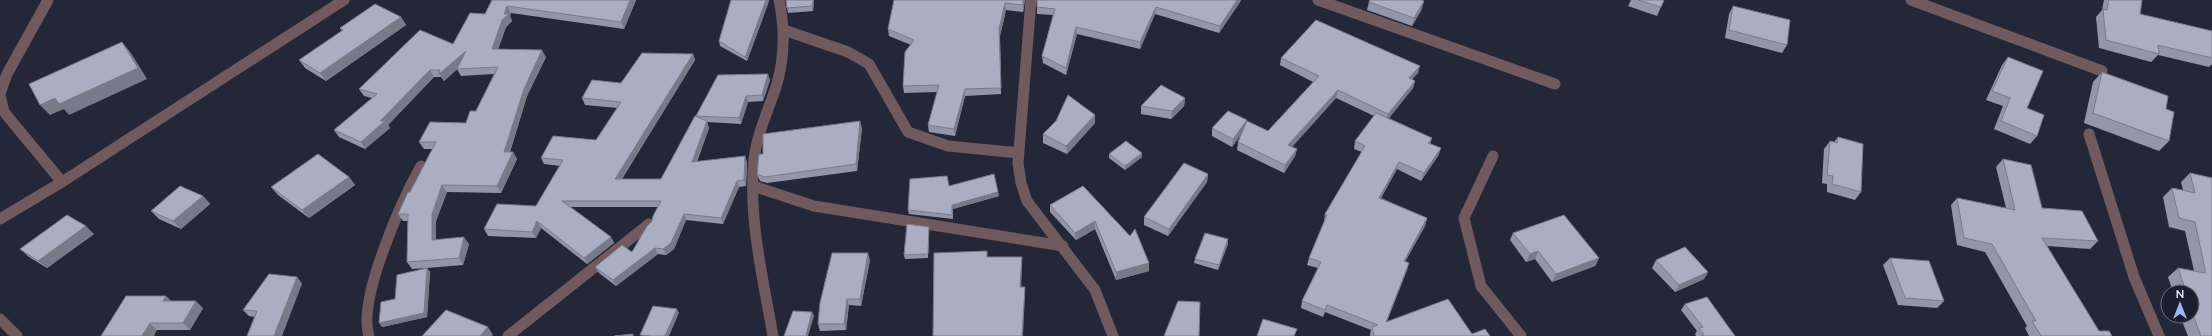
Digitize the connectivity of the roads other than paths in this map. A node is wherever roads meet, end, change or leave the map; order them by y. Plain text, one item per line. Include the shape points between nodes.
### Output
1 (48, 0) edge
2 (344, 0) edge
3 (779, 0) edge
4 (1031, 0) edge
5 (1318, 0) edge
6 (1911, 0) edge
7 (784, 30) junction
8 (2102, 71) edge
9 (1555, 84) dead end
10 (0, 94) edge
11 (2089, 134) dead end
12 (1019, 153) junction
13 (1493, 156) dead end
14 (421, 166) dead end
15 (62, 182) junction
16 (753, 186) junction
17 (0, 219) edge
18 (649, 224) edge
19 (1063, 246) junction
20 (0, 319) edge
21 (366, 335) edge
22 (17, 336) edge
23 (508, 336) edge
24 (773, 336) edge
25 (1113, 336) edge
26 (1521, 336) edge
27 (2159, 336) edge

1 - 10 street via 7,74
2 - 15 street
3 - 7 street
4 - 12 street
5 - 9 street
6 - 8 street
7 - 12 street via 848,52 869,64 908,132 919,138 957,148
7 - 16 street via 782,63 756,145
10 - 15 street via 4,112
11 - 27 street via 2134,277
12 - 19 street via 1021,183 1027,201
13 - 26 street via 1464,218 1481,286
14 - 21 street via 395,217 380,256 367,316
15 - 17 street
16 - 19 street via 814,206
16 - 24 street via 758,255
18 - 23 street
19 - 25 street via 1095,290
20 - 22 street

